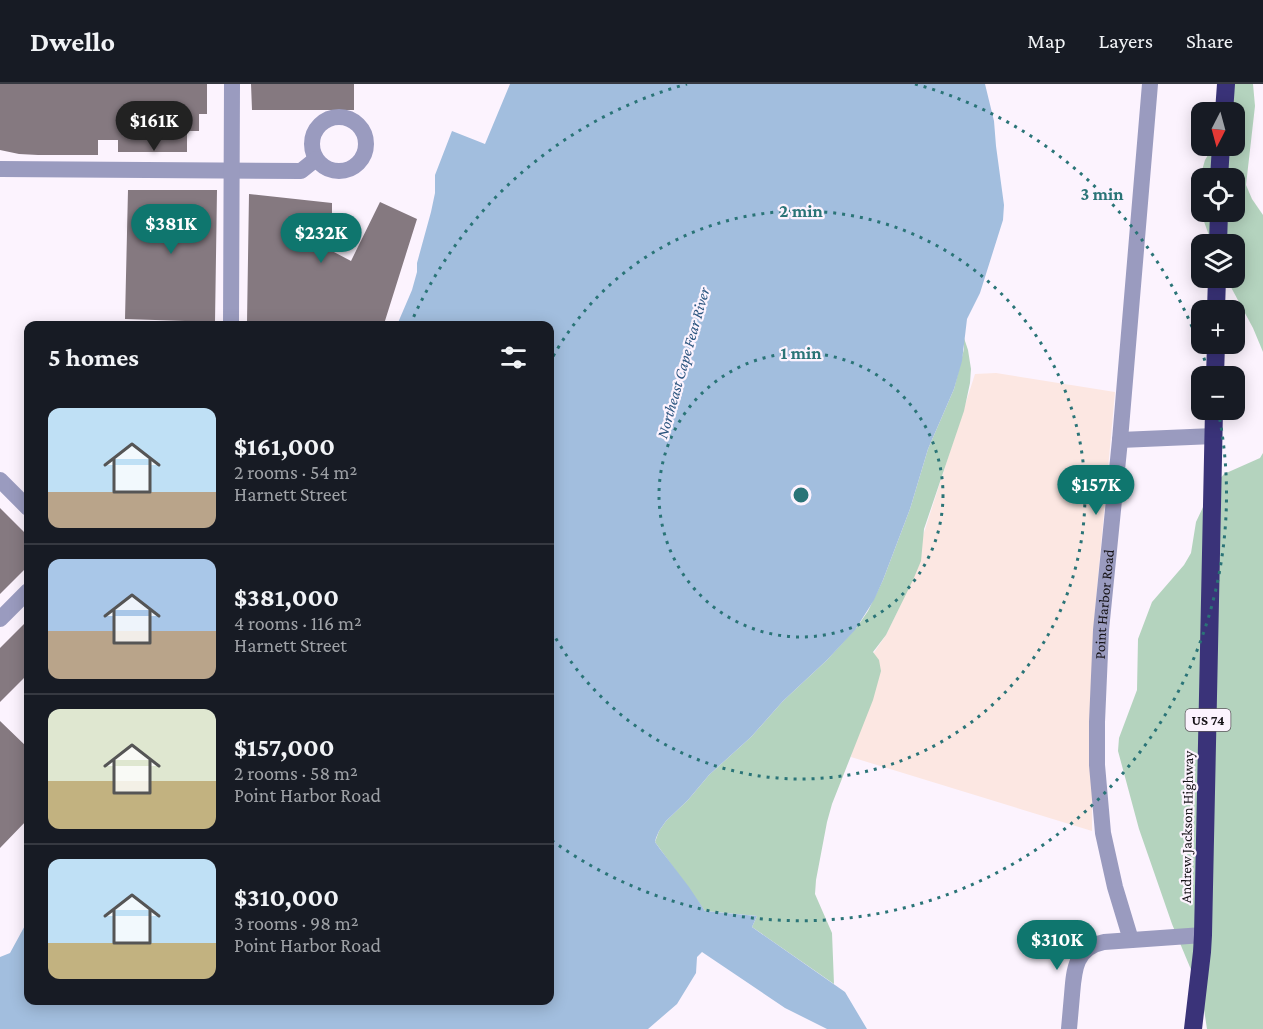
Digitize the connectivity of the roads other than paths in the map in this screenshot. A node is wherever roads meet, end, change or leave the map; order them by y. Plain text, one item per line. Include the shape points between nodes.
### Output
1 (232, 84) edge
2 (1150, 84) edge
3 (1226, 84) edge
4 (1225, 102) edge
5 (316, 159) dead end
6 (0, 169) edge
7 (231, 171) junction
8 (231, 321) edge
9 (1214, 420) edge
10 (1214, 435) junction
11 (1120, 440) junction
12 (0, 480) edge
13 (24, 502) edge
14 (24, 595) edge
15 (0, 619) edge
16 (1203, 934) junction
17 (1131, 940) junction
18 (1069, 1029) edge
19 (1193, 1029) edge

1 - 7 street
2 - 11 street, Point Harbor Road
3 - 4 highway
5 - 7 street via 301,171
6 - 7 street
7 - 8 street
9 - 10 highway, Andrew Jackson Highway / US 74
10 - 11 street
10 - 16 highway, Andrew Jackson Highway / US 74
11 - 17 street, Point Harbor Road via 1101,630 1097,765 1106,849
12 - 13 street
14 - 15 street
16 - 17 street
16 - 19 highway, Andrew Jackson Highway / US 74
17 - 18 street via 1096,944 1079,958 1073,979

